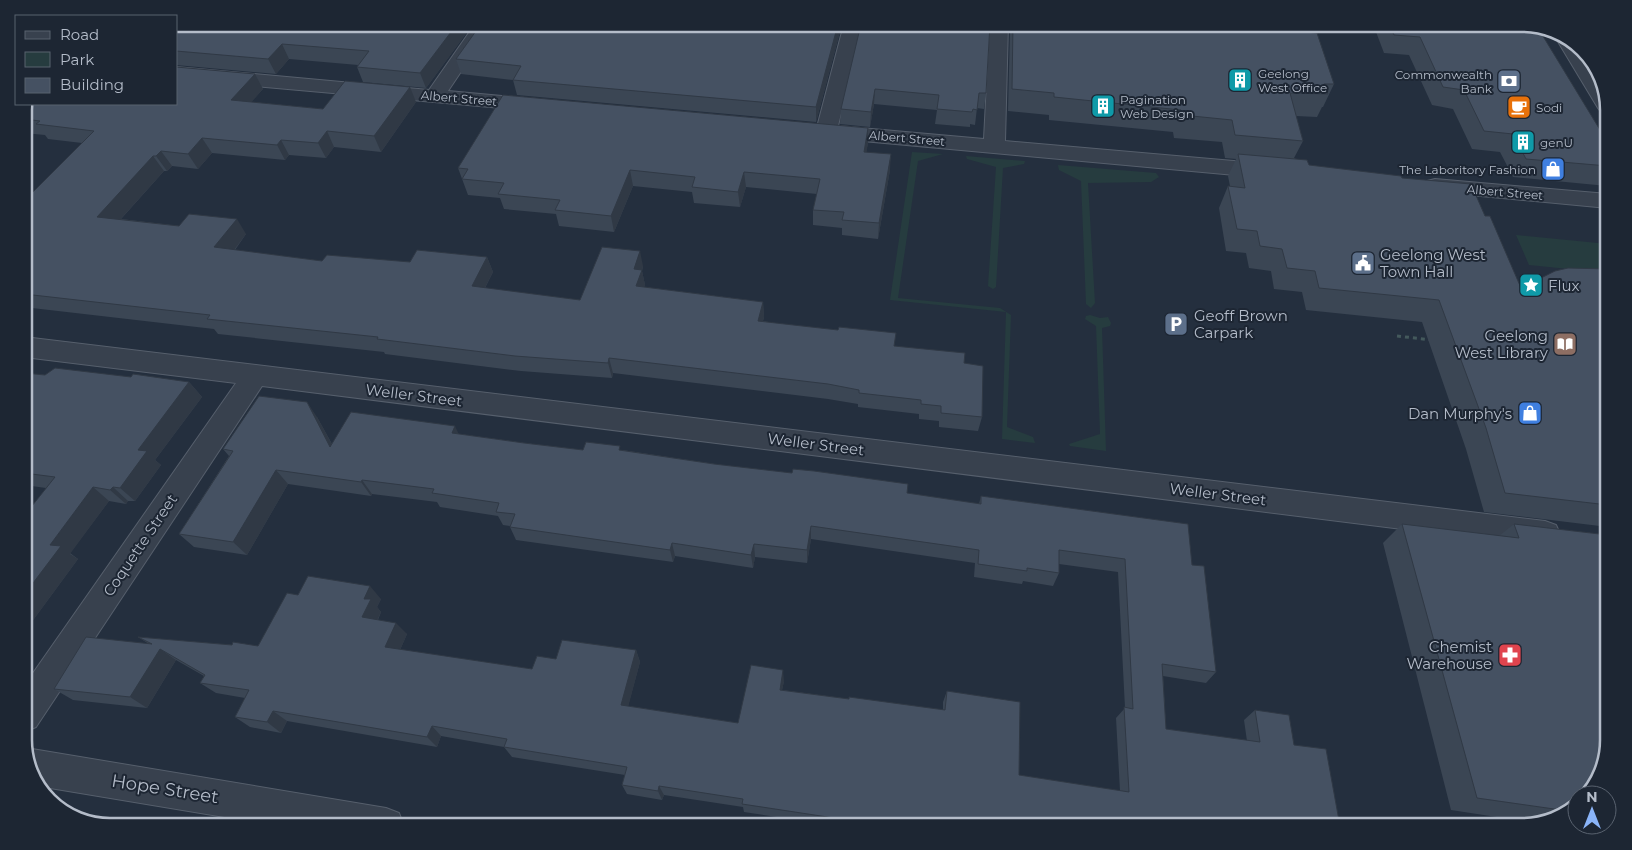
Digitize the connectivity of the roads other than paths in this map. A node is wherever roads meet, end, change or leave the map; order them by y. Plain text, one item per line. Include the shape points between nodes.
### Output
1 (478, 33) edge
2 (850, 33) edge
3 (999, 33) edge
4 (1574, 53) edge
5 (178, 73) edge
6 (1596, 88) edge
7 (435, 96) junction
8 (552, 106) edge
9 (994, 146) junction
10 (1285, 172) edge
11 (1412, 183) edge
12 (1599, 200) edge
13 (33, 348) edge
14 (256, 376) junction
15 (1570, 537) edge
16 (33, 702) edge
17 (39, 768) edge
18 (338, 818) edge

1 - 7 street
2 - 9 street, Albert Street via 816,130
3 - 9 street
4 - 6 street
5 - 7 street, Albert Street
7 - 8 street, Albert Street
9 - 10 street, Albert Street
11 - 12 street, Albert Street
13 - 14 street, Weller Street
14 - 15 street, Weller Street
14 - 16 street, Coquette Street
17 - 18 street, Hope Street

